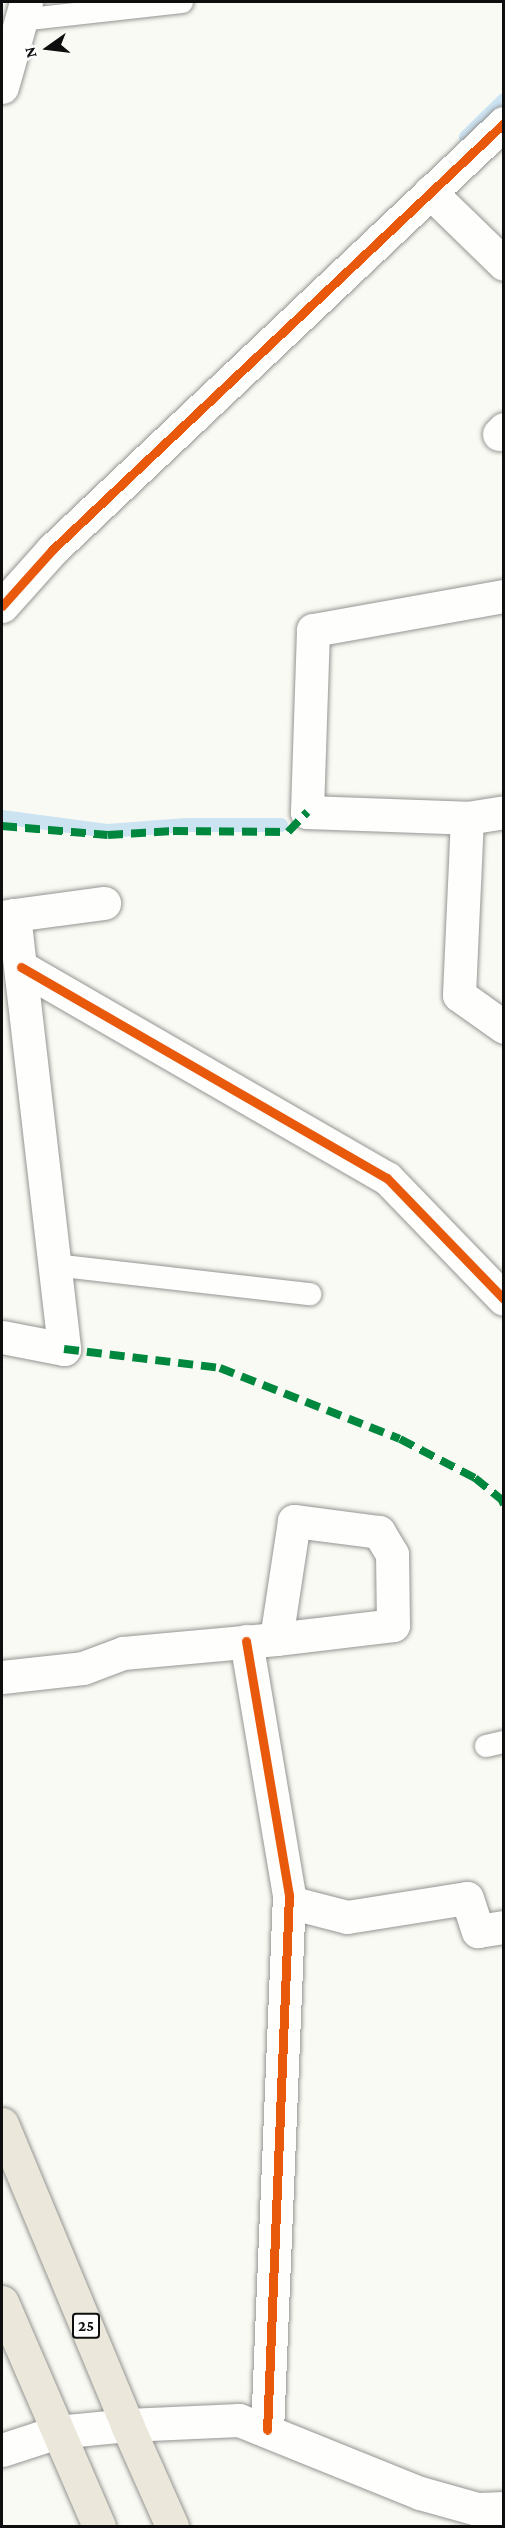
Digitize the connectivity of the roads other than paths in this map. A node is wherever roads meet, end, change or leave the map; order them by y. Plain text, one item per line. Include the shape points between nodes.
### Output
1 (182, 2) edge
2 (23, 11) edge
3 (2, 87) edge
4 (504, 123) edge
5 (430, 192) junction
6 (504, 264) edge
7 (504, 596) edge
8 (2, 606) edge
9 (504, 812) edge
10 (467, 818) junction
11 (104, 903) dead end
12 (8, 916) edge
13 (21, 967) junction
14 (504, 1027) edge
15 (54, 1265) junction
16 (310, 1294) dead end
17 (504, 1299) edge
18 (2, 1337) edge
19 (261, 1640) junction
20 (2, 1677) edge
21 (289, 1902) junction
22 (504, 1927) edge
23 (2, 2124) edge
24 (2, 2302) edge
25 (127, 2425) junction
26 (267, 2430) junction
27 (57, 2432) junction
28 (2, 2450) edge
29 (504, 2508) edge
30 (99, 2526) edge
31 (172, 2526) edge

1 - 2 lane
2 - 3 street
4 - 5 street
5 - 6 street
5 - 8 street via 52,550
7 - 10 street via 313,630 307,812
9 - 10 street
10 - 14 street via 459,995
11 - 12 street
12 - 13 street
13 - 15 street
13 - 17 street via 387,1178
15 - 16 lane
15 - 18 street via 64,1349
19 - 19 street via 393,1625 392,1554 379,1532 294,1521
19 - 20 street via 123,1653 83,1668
19 - 21 street
21 - 22 street via 347,1917 467,1898 478,1931
21 - 26 street
23 - 25 main road, 25
24 - 27 main road
25 - 26 street via 239,2420
25 - 27 street
25 - 31 main road, 25
26 - 29 street via 420,2493 477,2509
27 - 28 street
27 - 30 main road

